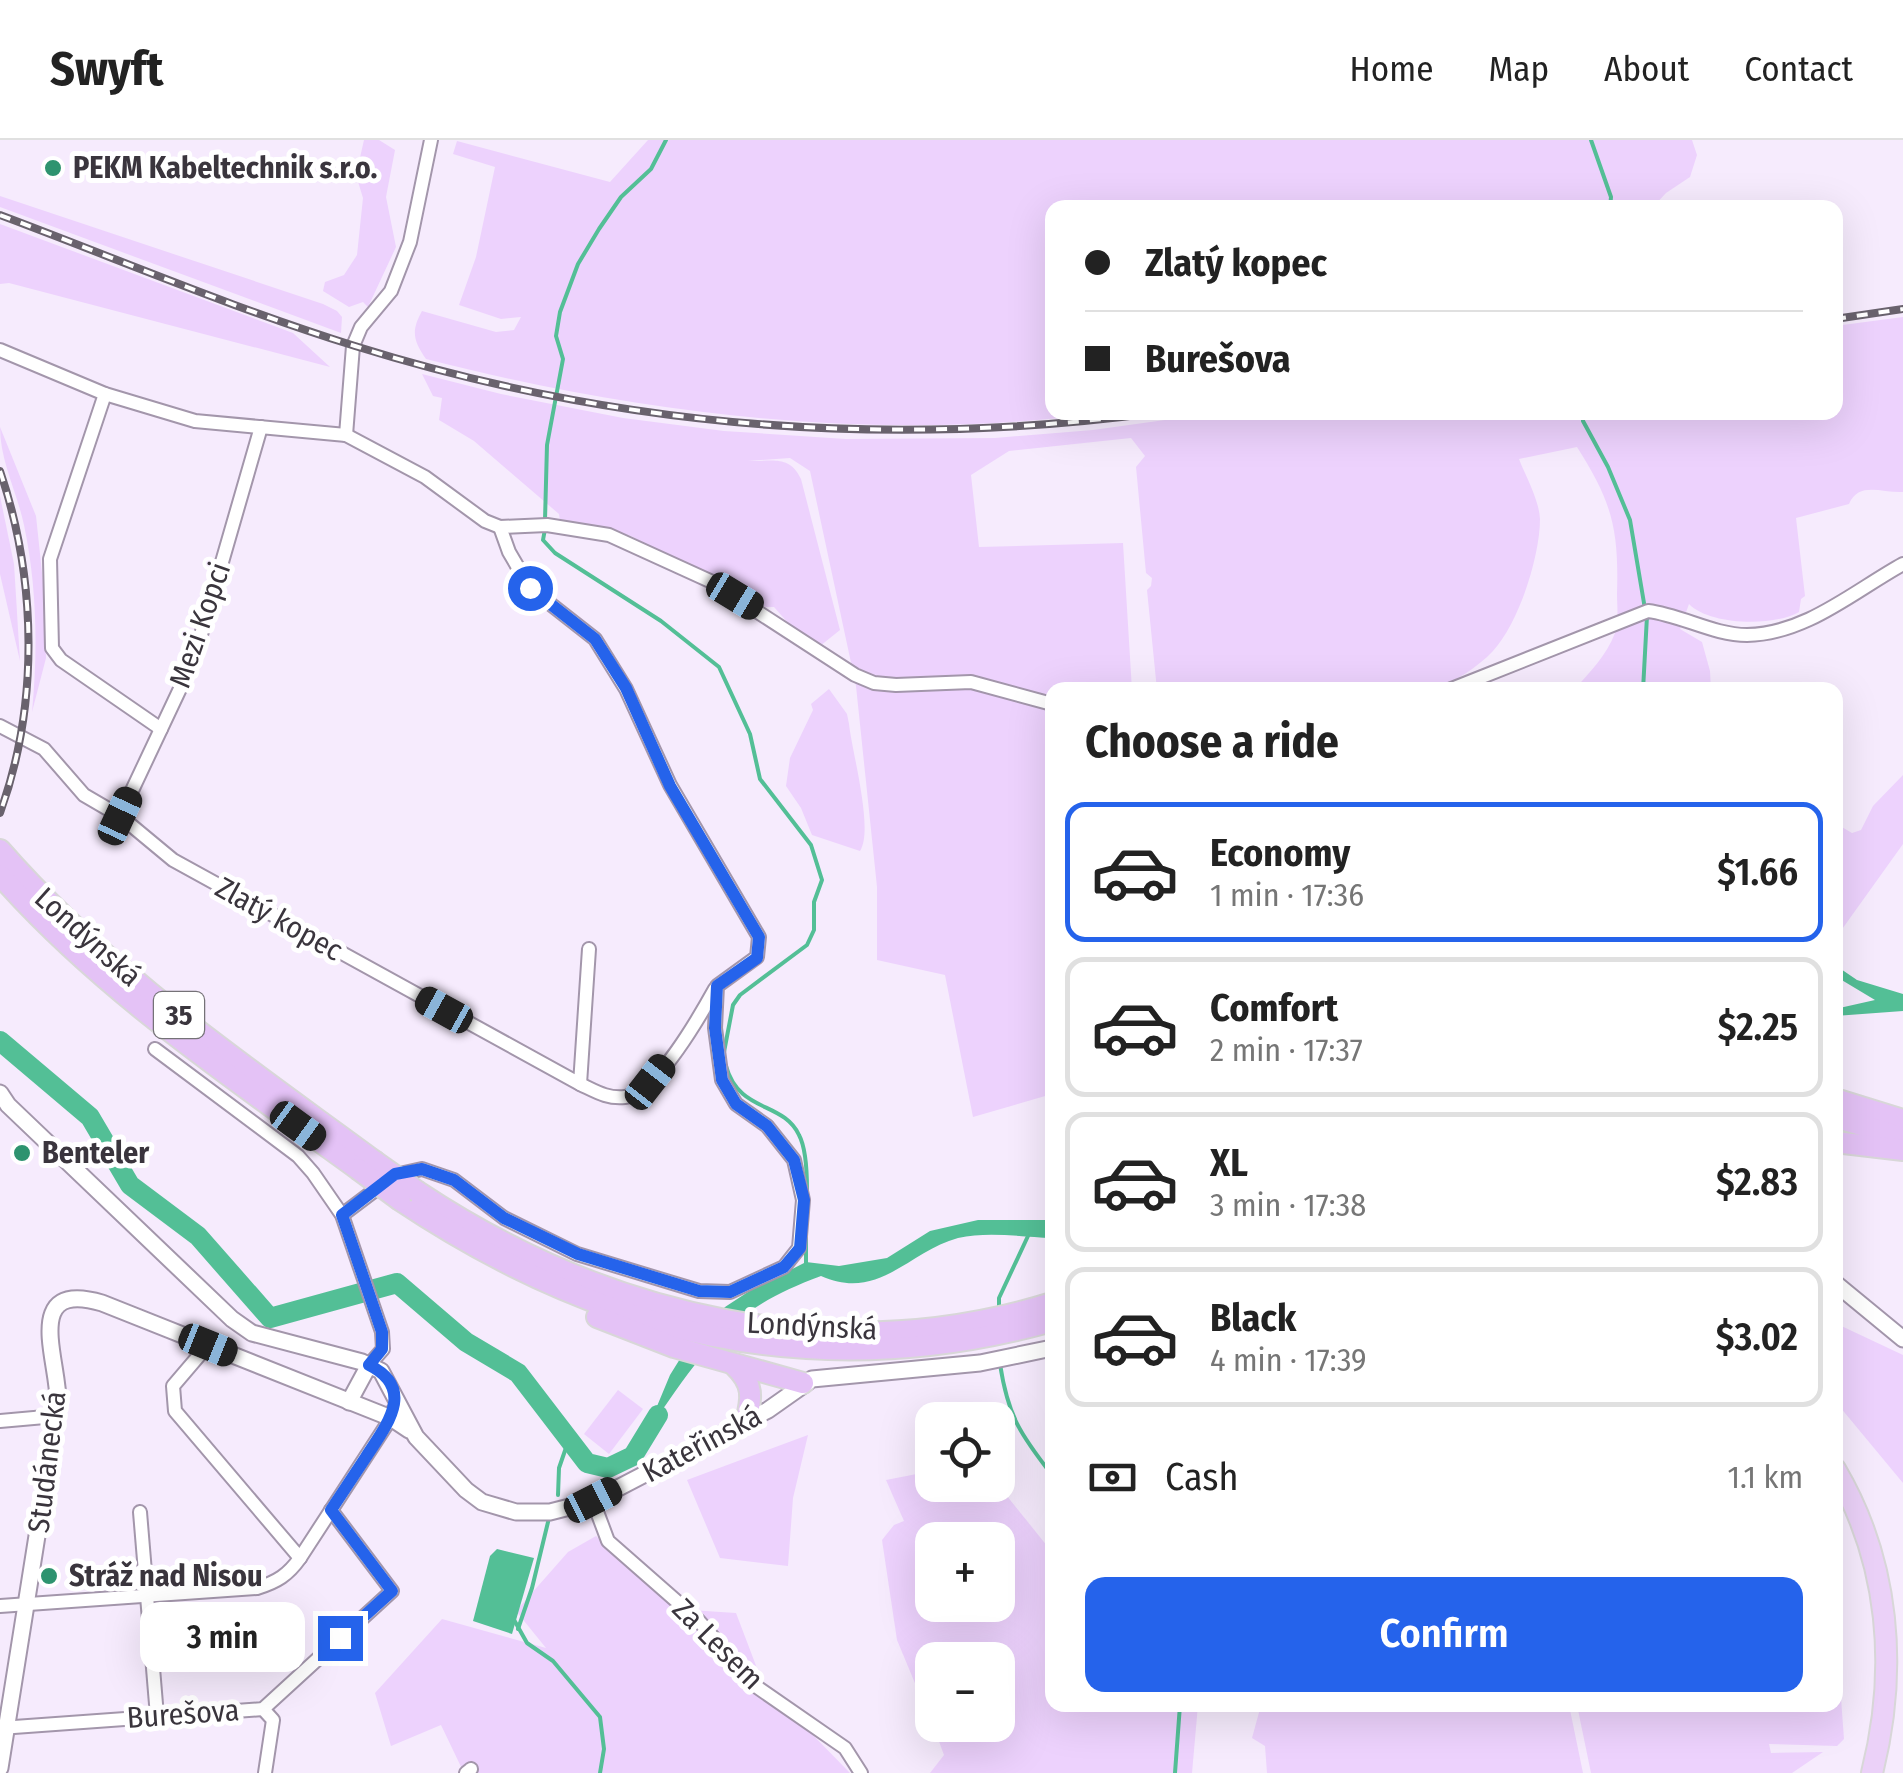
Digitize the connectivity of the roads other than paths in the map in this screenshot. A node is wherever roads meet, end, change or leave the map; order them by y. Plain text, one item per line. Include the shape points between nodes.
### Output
1 (430, 140) edge
2 (0, 350) edge
3 (105, 394) junction
4 (261, 427) junction
5 (346, 434) junction
6 (500, 527) junction
7 (1903, 564) edge
8 (1469, 682) edge
9 (1045, 702) edge
10 (0, 726) edge
11 (161, 729) junction
12 (120, 816) junction
13 (0, 850) edge
14 (0, 874) edge
15 (589, 949) dead end
16 (717, 986) junction
17 (155, 1049) dead end
18 (580, 1084) junction
19 (0, 1093) edge
20 (1843, 1102) edge
21 (1843, 1120) edge
22 (1903, 1120) edge
23 (1903, 1138) edge
24 (1843, 1143) edge
25 (1903, 1150) edge
26 (367, 1165) junction
27 (409, 1196) junction
28 (342, 1215) junction
29 (1843, 1289) edge
30 (1045, 1305) edge
31 (1045, 1323) edge
32 (689, 1332) junction
33 (1903, 1339) edge
34 (208, 1345) junction
35 (1045, 1349) edge
36 (369, 1365) junction
37 (733, 1365) junction
38 (804, 1383) junction
39 (395, 1398) junction
40 (349, 1402) junction
41 (56, 1416) junction
42 (391, 1418) junction
43 (0, 1421) edge
44 (746, 1422) junction
45 (416, 1436) junction
46 (1843, 1486) edge
47 (593, 1500) junction
48 (331, 1510) junction
49 (140, 1512) dead end
50 (300, 1558) junction
51 (147, 1595) junction
52 (28, 1604) junction
53 (0, 1606) edge
54 (263, 1708) junction
55 (157, 1716) junction
56 (4, 1728) edge
57 (0, 1768) edge
58 (265, 1773) edge
59 (861, 1773) edge
60 (1872, 1773) edge

1 - 5 street via 410,242 391,291 353,346
2 - 3 street
3 - 4 street via 195,421
3 - 11 street via 50,558 52,648
4 - 5 street
4 - 11 street, Mezi Kopci via 194,660
5 - 6 street
6 - 9 street via 547,525 609,536 710,581 874,683 971,682
6 - 16 street, Zlatý kopec via 530,588 595,639 606,656 670,786 759,937 757,958
7 - 8 street via 1814,618 1778,631 1745,635 1648,612
10 - 12 street, Zlatý kopec via 44,750 84,795
11 - 12 street, Mezi Kopci
12 - 18 street, Zlatý kopec via 174,860
13 - 26 highway, Londýnská / 35 via 122,970
14 - 26 highway, Londýnská / 35 via 139,1006
15 - 18 street
16 - 18 street, Zlatý kopec via 694,1026 630,1097 608,1098
16 - 28 street via 722,1080 736,1104 767,1126 794,1160 804,1200 800,1248 784,1267 730,1292 699,1291 578,1254 504,1218 454,1180 422,1169 395,1174
17 - 28 street via 298,1156
19 - 36 street via 232,1319 252,1333
20 - 22 highway
21 - 23 highway
24 - 25 highway
26 - 27 highway, Londýnská / 35, bridge
27 - 32 highway, Londýnská / 35 via 571,1276 651,1304
27 - 32 highway, Londýnská / 35 via 578,1310
28 - 36 street via 377,1314 382,1349
29 - 33 street
30 - 32 highway, Londýnská / 35 via 901,1330
31 - 32 highway, Londýnská / 35 via 982,1337 843,1349
32 - 37 highway
34 - 40 street, Studánecká
34 - 41 street, Studánecká via 83,1298 66,1301 48,1324 58,1381
34 - 50 street via 173,1386 176,1411
35 - 38 street, Londýnská
36 - 39 street, Kateřinská via 381,1371
36 - 40 street
37 - 38 highway
37 - 44 highway via 750,1387
38 - 44 street, Kateřinská
39 - 42 street
39 - 45 street, Kateřinská
40 - 42 street, Studánecká
41 - 43 street
41 - 52 street, Studánecká
42 - 45 street, Studánecká
42 - 48 street
44 - 47 street, Kateřinská
45 - 47 street, Kateřinská via 482,1502 550,1512
46 - 60 main road via 1875,1565 1886,1624 1885,1708
47 - 59 street, Za Lesem via 608,1541 698,1620 757,1688 845,1748
48 - 50 street
48 - 54 street, Burešova via 392,1591
49 - 51 street
50 - 51 street via 276,1582 258,1588
51 - 52 street
51 - 55 street
52 - 53 street
52 - 56 street, Studánecká
54 - 55 street, Burešova
54 - 58 street via 273,1720
55 - 56 street, Burešova
56 - 57 street, Studánecká

